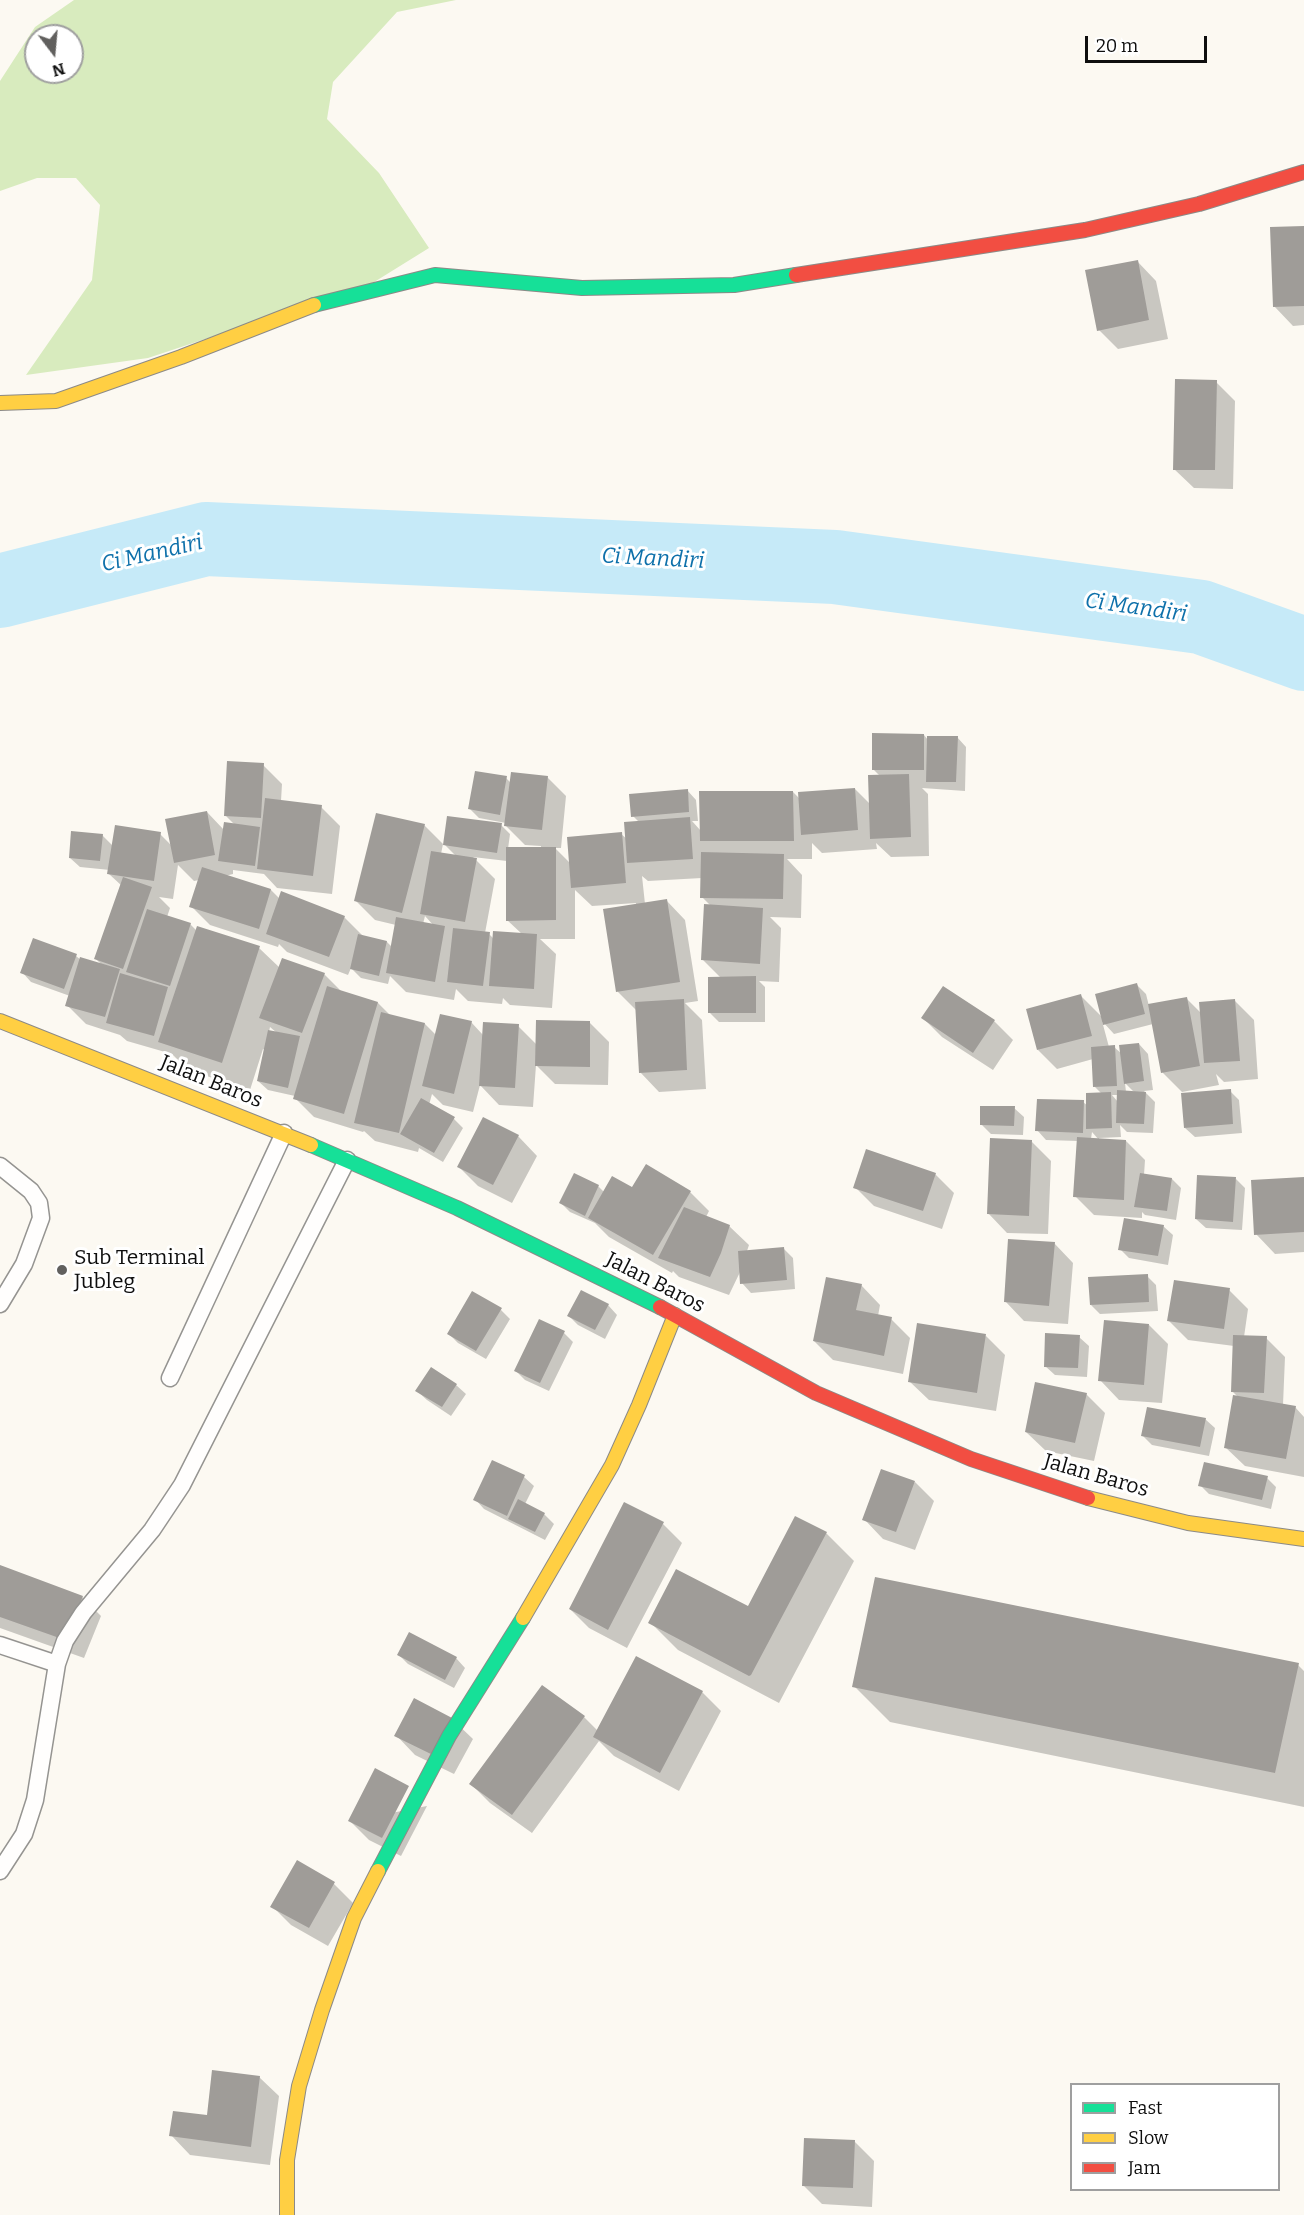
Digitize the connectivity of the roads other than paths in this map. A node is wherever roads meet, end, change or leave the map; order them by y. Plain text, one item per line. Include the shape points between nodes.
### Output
1 (1304, 171) edge
2 (0, 403) edge
3 (0, 1021) edge
4 (284, 1134) junction
5 (347, 1160) junction
6 (0, 1166) edge
7 (0, 1304) edge
8 (675, 1315) junction
9 (170, 1378) dead end
10 (1304, 1539) edge
11 (0, 1645) edge
12 (57, 1664) junction
13 (0, 1871) edge
14 (287, 2215) edge

1 - 2 street via 1198,204 1085,230 734,285 582,288 435,275 323,302 56,401
3 - 4 street, Jalan Baros
4 - 5 street, Jalan Baros
4 - 9 lane
5 - 8 street, Jalan Baros via 457,1208
5 - 12 lane via 182,1485 152,1530 83,1613 65,1641
6 - 7 lane via 32,1191 41,1218 24,1264
8 - 10 street, Jalan Baros via 816,1393 971,1459 1136,1511 1188,1523
8 - 14 street via 612,1465 449,1736 354,1918 299,2086 287,2160
11 - 12 lane
12 - 13 lane via 35,1800 24,1834

